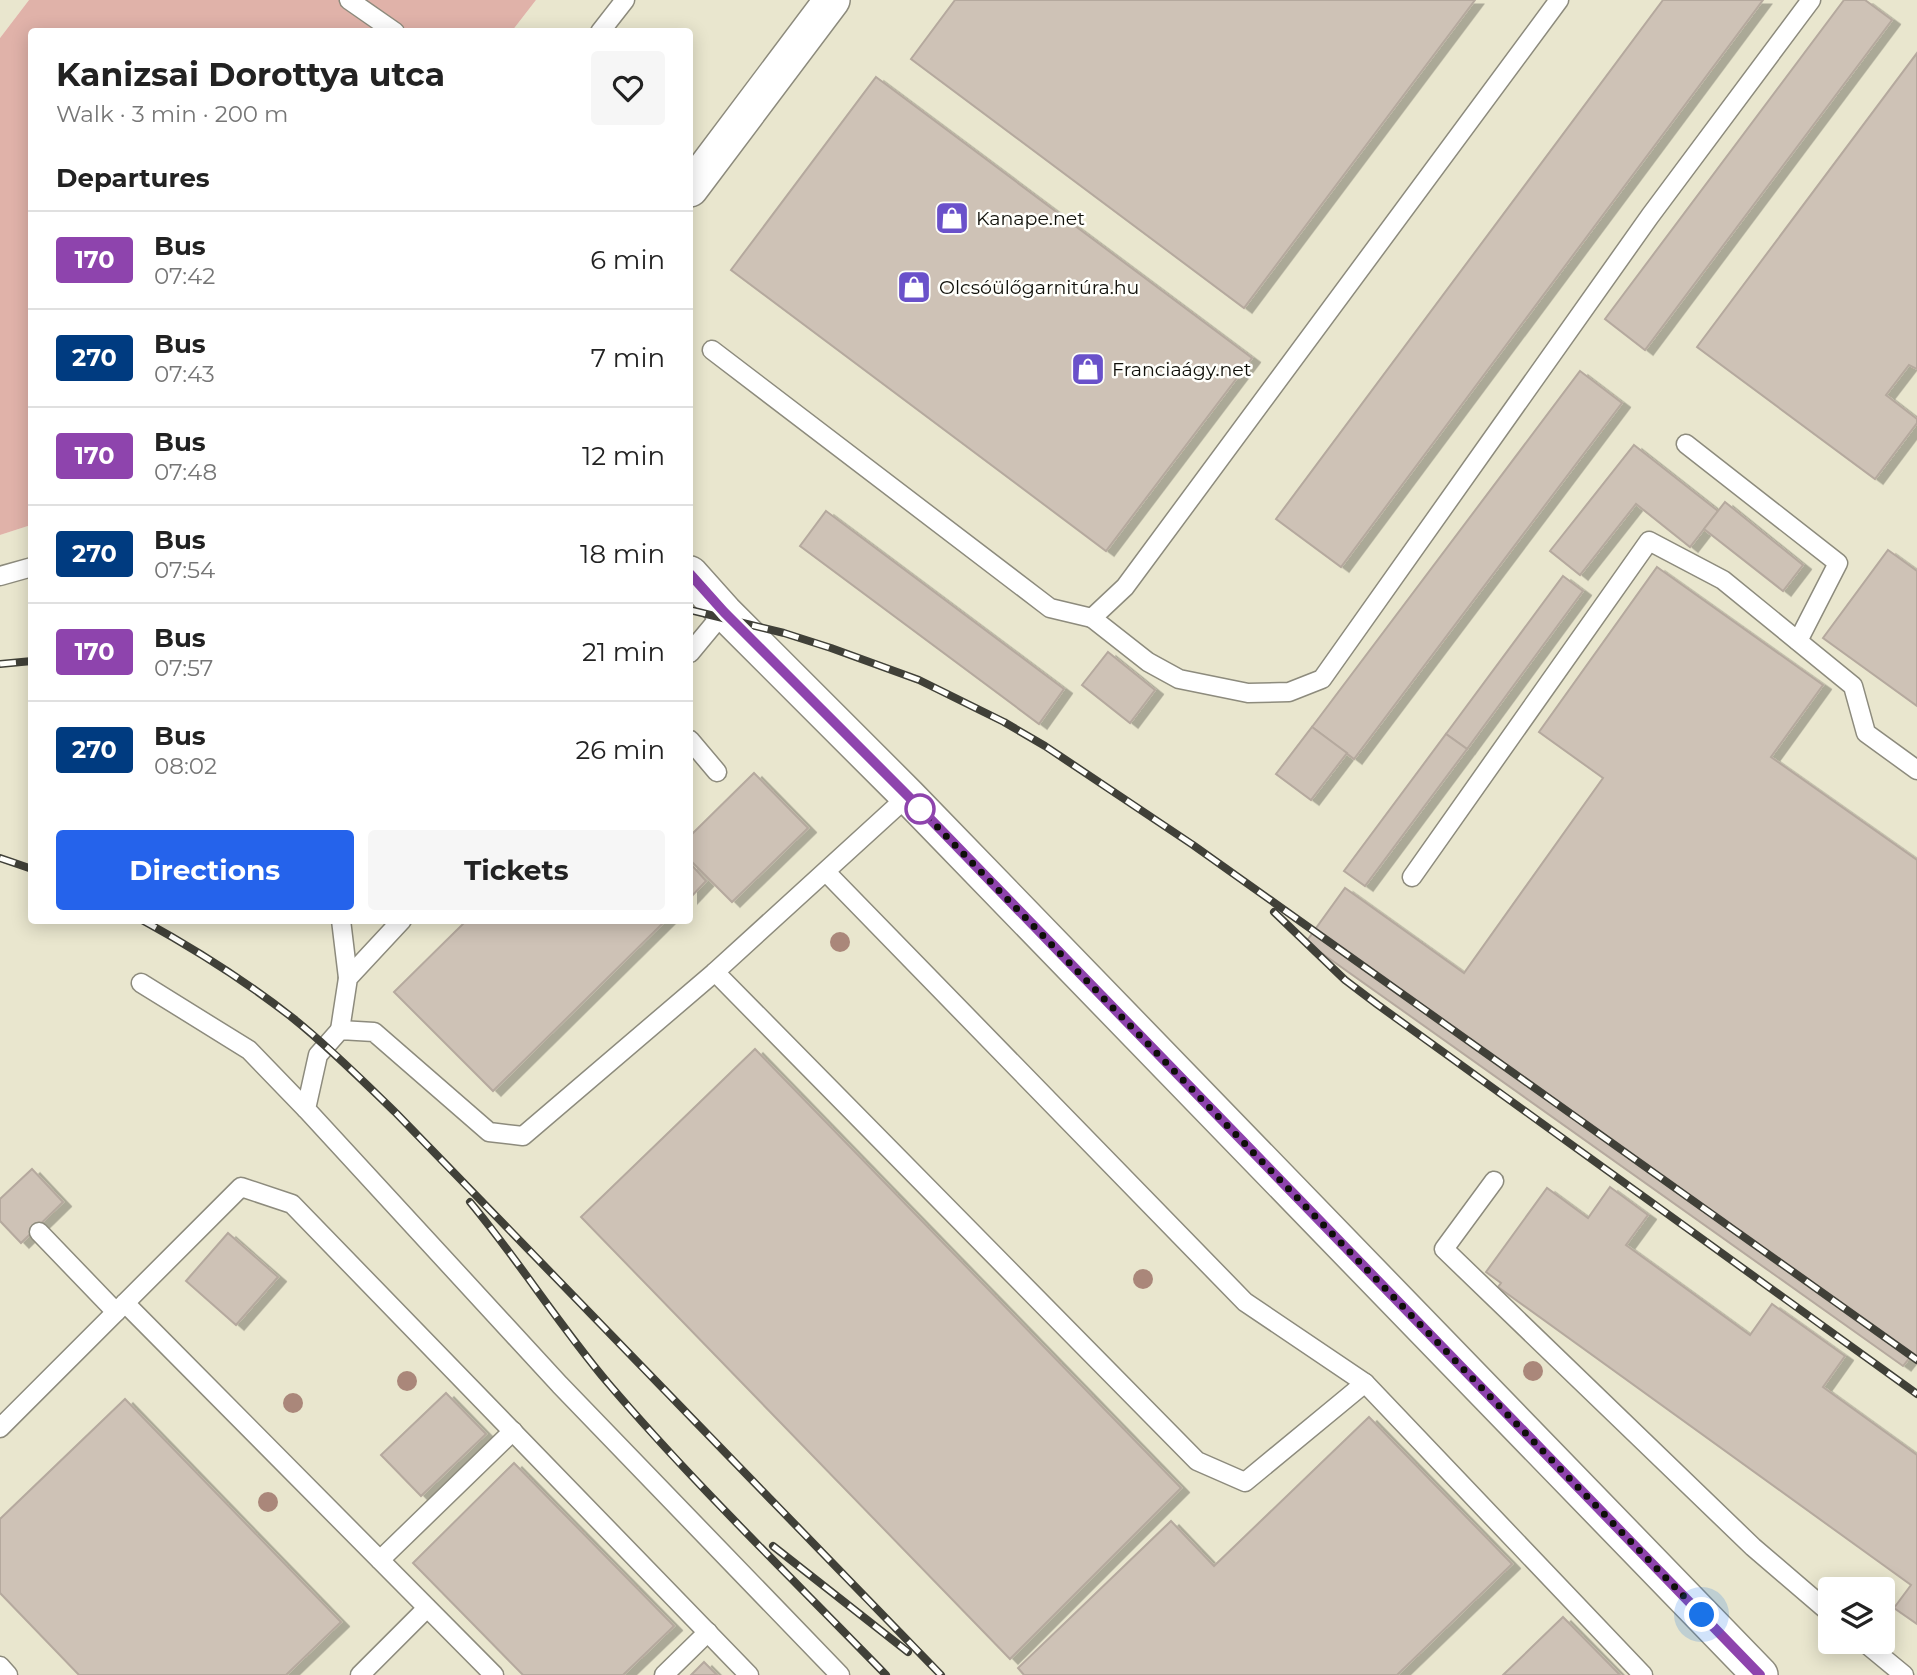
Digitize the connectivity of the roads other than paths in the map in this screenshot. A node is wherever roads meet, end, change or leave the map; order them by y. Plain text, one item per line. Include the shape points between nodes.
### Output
1 (349, 0) edge
2 (625, 0) edge
3 (832, 0) edge
4 (1559, 0) edge
5 (1811, 0) edge
6 (389, 28) edge
7 (603, 28) edge
8 (693, 185) edge
9 (712, 350) dead end
10 (1686, 444) dead end
11 (28, 568) edge
12 (0, 576) edge
13 (693, 577) edge
14 (724, 612) junction
15 (1092, 618) junction
16 (1798, 642) junction
17 (693, 649) edge
18 (693, 744) edge
19 (1917, 770) edge
20 (717, 772) dead end
21 (908, 796) junction
22 (826, 872) junction
23 (1412, 877) dead end
24 (341, 924) edge
25 (398, 924) edge
26 (715, 972) junction
27 (348, 978) junction
28 (141, 983) dead end
29 (340, 1030) junction
30 (306, 1109) junction
31 (1494, 1181) dead end
32 (39, 1232) dead end
33 (121, 1308) junction
34 (1365, 1383) junction
35 (0, 1428) edge
36 (513, 1431) junction
37 (380, 1560) junction
38 (1818, 1603) edge
39 (427, 1608) junction
40 (708, 1632) junction
41 (1879, 1654) edge
42 (0, 1666) edge
43 (8, 1675) edge
44 (360, 1675) edge
45 (494, 1675) edge
46 (664, 1675) edge
47 (749, 1675) edge
48 (840, 1675) edge
49 (1643, 1675) edge
50 (1760, 1675) edge
51 (1904, 1675) edge

1 - 6 lane
2 - 7 lane
3 - 8 street
4 - 15 lane via 1125,587
5 - 15 lane via 1650,216 1322,679 1289,692 1248,693 1179,679 1148,662
9 - 15 lane via 1050,608
10 - 16 lane via 1838,563
11 - 12 lane
13 - 14 street
14 - 17 lane
14 - 21 street
16 - 19 lane via 1853,685 1866,733
16 - 23 lane via 1723,580 1649,541
18 - 20 lane
21 - 22 lane
21 - 50 street
22 - 26 lane
22 - 34 lane via 1245,1302
24 - 27 lane
25 - 27 lane
26 - 29 lane via 523,1136 489,1132 374,1032
26 - 34 lane via 1197,1461 1245,1482
27 - 29 lane
28 - 30 lane via 249,1050
29 - 30 lane via 318,1055
30 - 48 lane via 560,1385
31 - 38 lane via 1444,1249 1753,1547
32 - 33 lane
33 - 35 lane
33 - 36 lane via 241,1187 292,1204
33 - 37 lane
34 - 49 lane
36 - 37 lane
36 - 40 lane
37 - 39 lane
39 - 44 lane
39 - 45 lane
40 - 46 lane
40 - 47 lane
41 - 51 lane
42 - 43 lane

